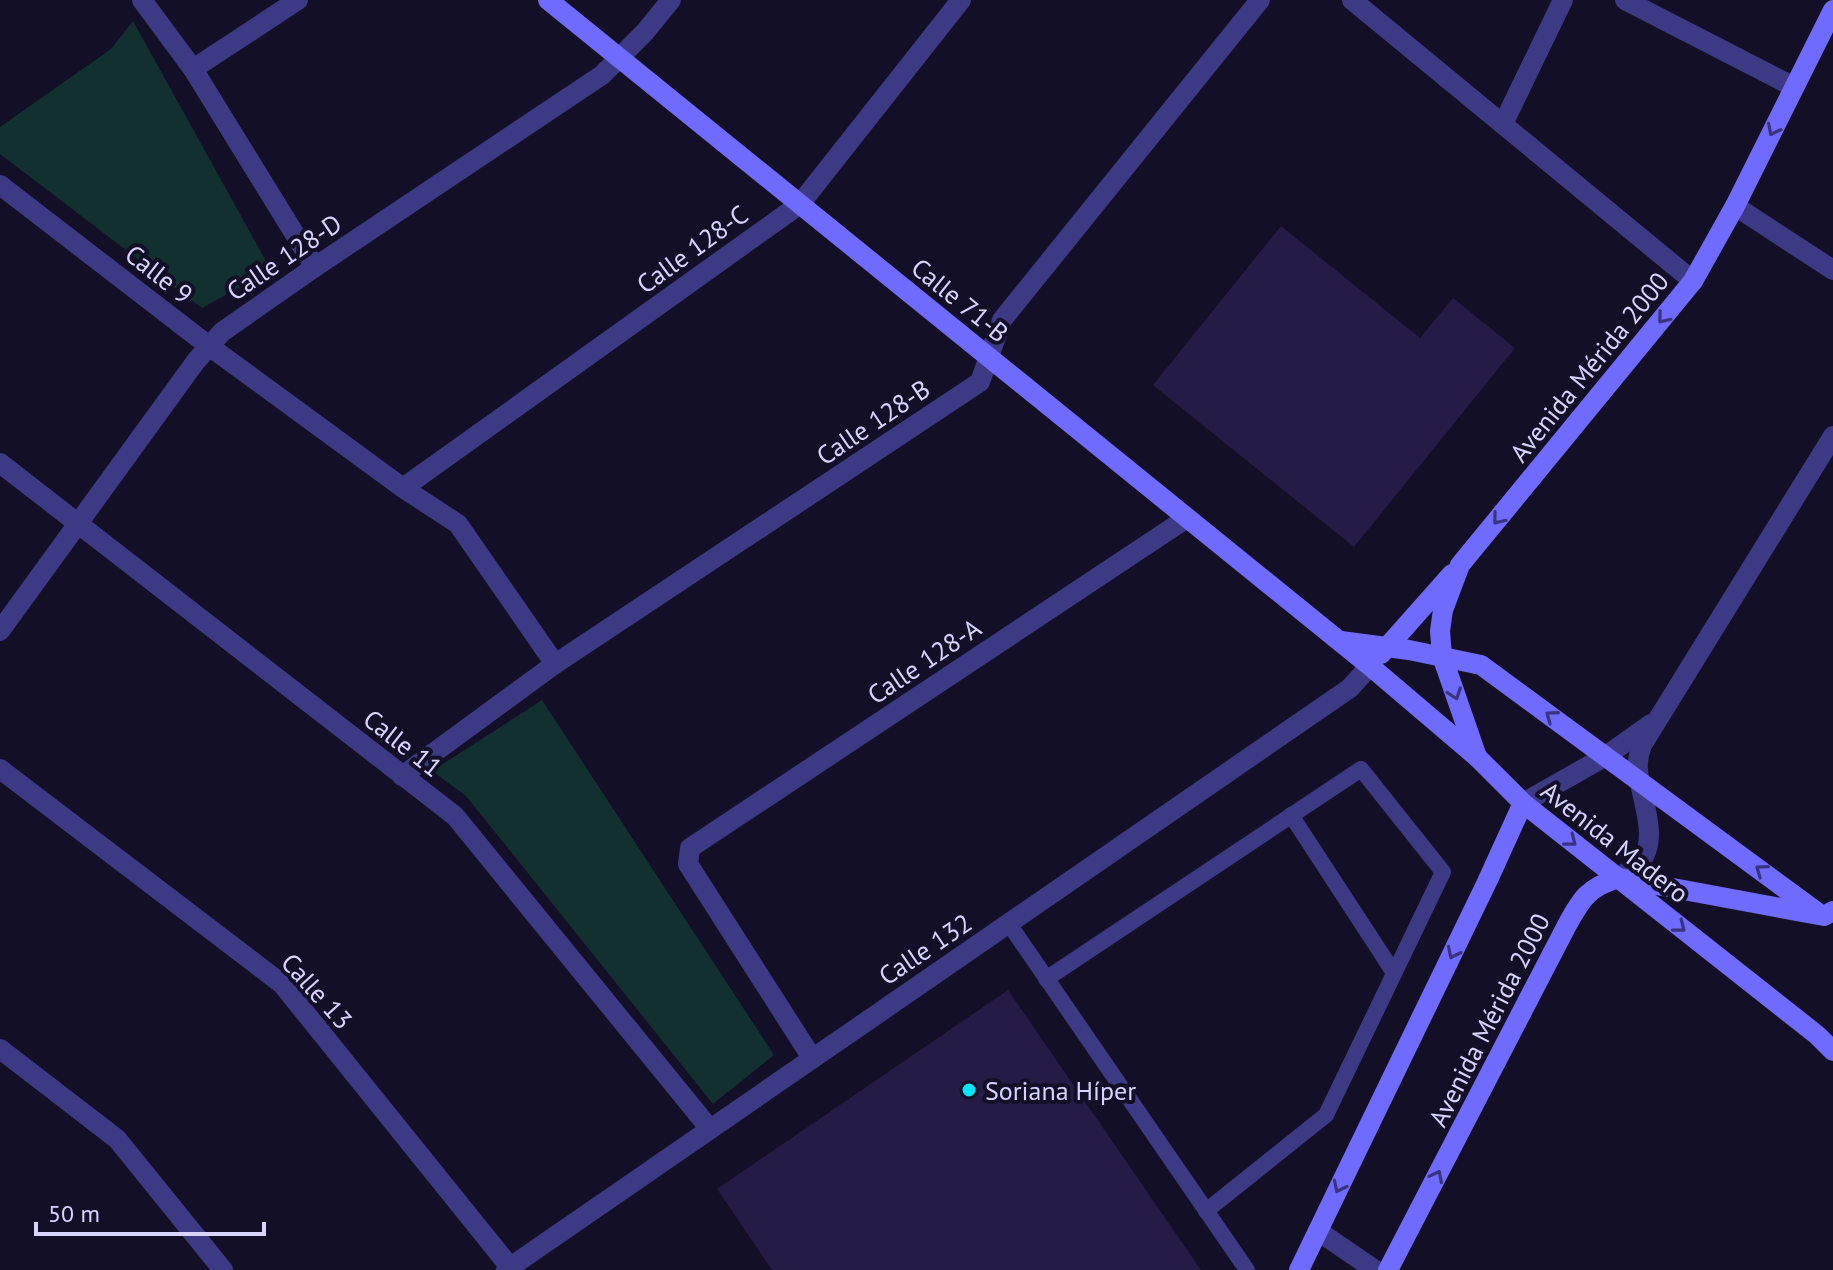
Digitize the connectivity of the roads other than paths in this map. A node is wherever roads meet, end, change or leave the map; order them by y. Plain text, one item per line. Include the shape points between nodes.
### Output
1 (142, 0) edge
2 (298, 0) edge
3 (548, 0) edge
4 (671, 0) edge
5 (961, 0) edge
6 (1260, 0) edge
7 (1352, 0) edge
8 (1563, 0) edge
9 (1625, 0) edge
10 (1833, 10) edge
11 (620, 57) junction
12 (193, 69) junction
13 (1794, 87) junction
14 (1503, 124) junction
15 (0, 185) edge
16 (800, 204) junction
17 (1735, 206) junction
18 (315, 267) junction
19 (1833, 270) edge
20 (1693, 281) junction
21 (209, 346) junction
22 (989, 357) junction
23 (1833, 436) edge
24 (0, 463) edge
25 (403, 488) junction
26 (1187, 518) junction
27 (78, 523) junction
28 (1460, 565) junction
29 (0, 631) edge
30 (1339, 641) junction
31 (1387, 648) junction
32 (1442, 656) junction
33 (555, 664) junction
34 (1370, 666) junction
35 (1655, 722) junction
36 (1606, 756) junction
37 (1477, 757) junction
38 (0, 769) edge
39 (402, 776) junction
40 (1639, 781) junction
41 (1523, 803) junction
42 (1291, 815) junction
43 (1619, 878) junction
44 (1830, 917) edge
45 (1009, 924) junction
46 (1394, 973) junction
47 (1046, 979) junction
48 (0, 1049) edge
49 (1833, 1051) edge
50 (812, 1058) junction
51 (710, 1129) junction
52 (1206, 1211) junction
53 (1318, 1231) junction
54 (508, 1268) edge
55 (223, 1270) edge
56 (1247, 1270) edge
57 (1299, 1270) edge
58 (1375, 1270) edge
59 (1388, 1270) edge

1 - 12 street
2 - 12 street
3 - 11 main road, Calle 71-B
4 - 11 street, Calle 128-D
5 - 16 street, Calle 128-C
6 - 22 street, Calle 128-B via 1002,320
7 - 14 street
8 - 14 street
9 - 13 street
10 - 13 main road, Avenida Mérida 2000
11 - 16 main road, Calle 71-B
11 - 18 street, Calle 128-D via 602,75
12 - 18 street
13 -> 17 main road, Avenida Mérida 2000
14 - 20 street
15 - 21 street, Calle 9
16 - 22 main road, Calle 71-B
16 - 25 street, Calle 128-C
17 - 19 street
17 - 20 main road, Avenida Mérida 2000
18 - 21 street, Calle 128-D
20 -> 28 main road, Avenida Mérida 2000
21 - 25 street, Calle 9
21 - 27 street, Calle 128-D
22 - 26 main road, Calle 71-B
22 - 33 street, Calle 128-B via 980,382
23 - 35 street
24 - 27 street, Calle 11
25 - 33 street, Calle 9 via 458,524
26 - 30 main road, Calle 71-B
26 - 50 street, Calle 128-A via 690,848 688,864
27 - 29 street, Calle 128-D
27 - 39 street, Calle 11
28 - 31 main road
28 - 32 main road, Avenida Mérida 2000 via 1443,610
30 - 31 main road
30 - 34 main road, Calle 71-B
31 - 32 main road
31 - 34 main road
36 -> 32 main road via 1481,665
32 -> 37 main road, Avenida Mérida 2000
33 - 39 street, Calle 128-B
34 - 37 main road, Avenida Madero
34 - 45 street, Calle 132 via 1350,688
35 - 36 street
35 - 40 street via 1638,756
36 - 40 main road
36 - 41 street
37 - 41 main road, Avenida Madero
38 - 54 street, Calle 13 via 282,984
39 - 51 street, Calle 11 via 455,816
40 - 43 street via 1648,845 1641,861
44 -> 40 main road
41 -> 43 main road, Avenida Madero
41 -> 53 main road
42 - 46 lane
42 - 46 lane via 1361,769 1443,872
42 - 47 lane
43 - 44 main road
43 -> 49 main road, Avenida Madero
59 -> 43 main road, Avenida Mérida 2000 via 1577,906 1601,883
45 - 47 lane
45 - 50 street, Calle 132
46 - 52 lane via 1326,1115
47 - 52 lane
48 - 55 street via 117,1139
50 - 51 street, Calle 132
51 - 54 street, Calle 132
52 - 56 lane
53 - 57 main road
53 - 58 street

